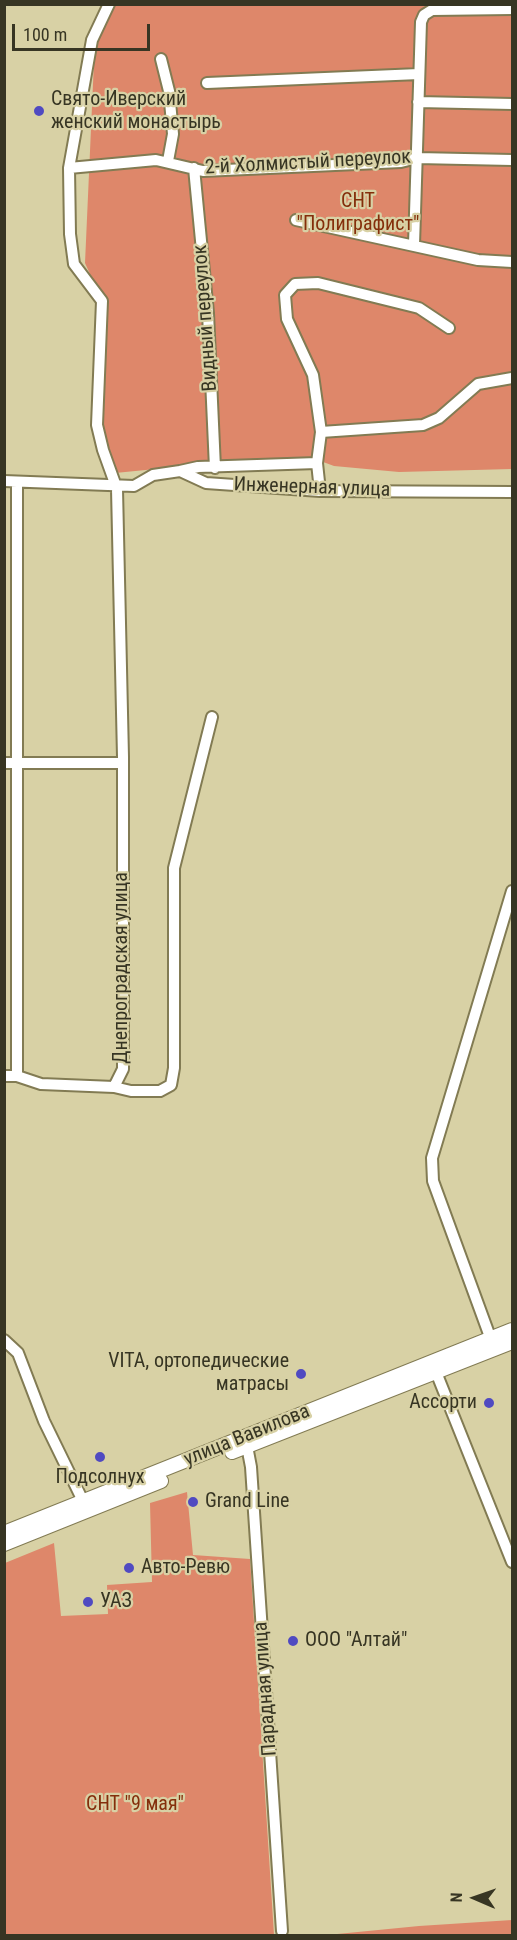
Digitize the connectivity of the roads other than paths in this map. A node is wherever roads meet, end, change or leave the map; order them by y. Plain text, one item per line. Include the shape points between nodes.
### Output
1 (109, 4) edge
2 (513, 9) edge
3 (161, 59) dead end
4 (419, 74) junction
5 (207, 83) dead end
6 (418, 102) junction
7 (513, 104) edge
8 (417, 158) junction
9 (513, 160) edge
10 (168, 161) junction
11 (69, 168) junction
12 (194, 168) junction
13 (296, 220) dead end
14 (414, 245) junction
15 (513, 262) edge
16 (449, 328) dead end
17 (513, 378) edge
18 (321, 432) junction
19 (317, 463) junction
20 (215, 468) junction
21 (180, 471) junction
22 (4, 481) edge
23 (17, 482) junction
24 (117, 486) junction
25 (320, 491) junction
26 (513, 492) edge
27 (212, 717) dead end
28 (4, 763) edge
29 (17, 763) junction
30 (122, 763) junction
31 (513, 891) edge
32 (4, 1076) edge
33 (17, 1076) junction
34 (114, 1087) junction
35 (513, 1330) edge
36 (4, 1340) edge
37 (513, 1342) edge
38 (492, 1343) junction
39 (436, 1372) junction
40 (247, 1446) junction
41 (83, 1501) junction
42 (4, 1533) edge
43 (4, 1544) edge
44 (513, 1562) edge
45 (282, 1931) dead end

1 - 11 street via 92,40
2 - 4 street via 432,10 424,15 420,21
3 - 10 street via 173,134
4 - 5 street
4 - 6 street
6 - 7 street
6 - 8 street
8 - 9 street, 2-й Холмистый переулок
8 - 12 street, 2-й Холмистый переулок via 203,171
8 - 14 street
10 - 11 street, 2-й Холмистый переулок
10 - 12 street, 2-й Холмистый переулок
11 - 24 street via 74,264 102,301 97,425
12 - 20 street, Видный переулок via 208,313
13 - 14 street
14 - 15 street via 478,260
16 - 18 street via 419,308 318,284 296,284 285,295 287,319 313,375
17 - 18 street via 478,384 439,418 423,425
18 - 19 street
19 - 20 street
19 - 25 street
20 - 21 street
21 - 24 street via 153,475 134,486
21 - 25 street, Инженерная улица via 206,483
22 - 23 street
23 - 24 street
23 - 29 street
24 - 30 street, Днепроградская улица
25 - 26 street, Инженерная улица
27 - 34 street, Днепроградская улица via 174,868 171,1085 160,1091
28 - 29 street
29 - 30 street
29 - 33 street
30 - 34 street, Днепроградская улица via 123,1069
31 - 38 street via 432,1158 434,1181
32 - 33 street
33 - 34 street via 41,1084
35 - 38 main road, улица Вавилова
36 - 41 street via 18,1353 44,1421
37 - 38 main road, улица Вавилова
38 - 39 main road, улица Вавилова
38 - 41 main road, улица Вавилова
39 - 40 main road, улица Вавилова
39 - 44 street
40 - 43 main road, улица Вавилова
40 - 45 street, Парадная улица
41 - 42 main road, улица Вавилова

